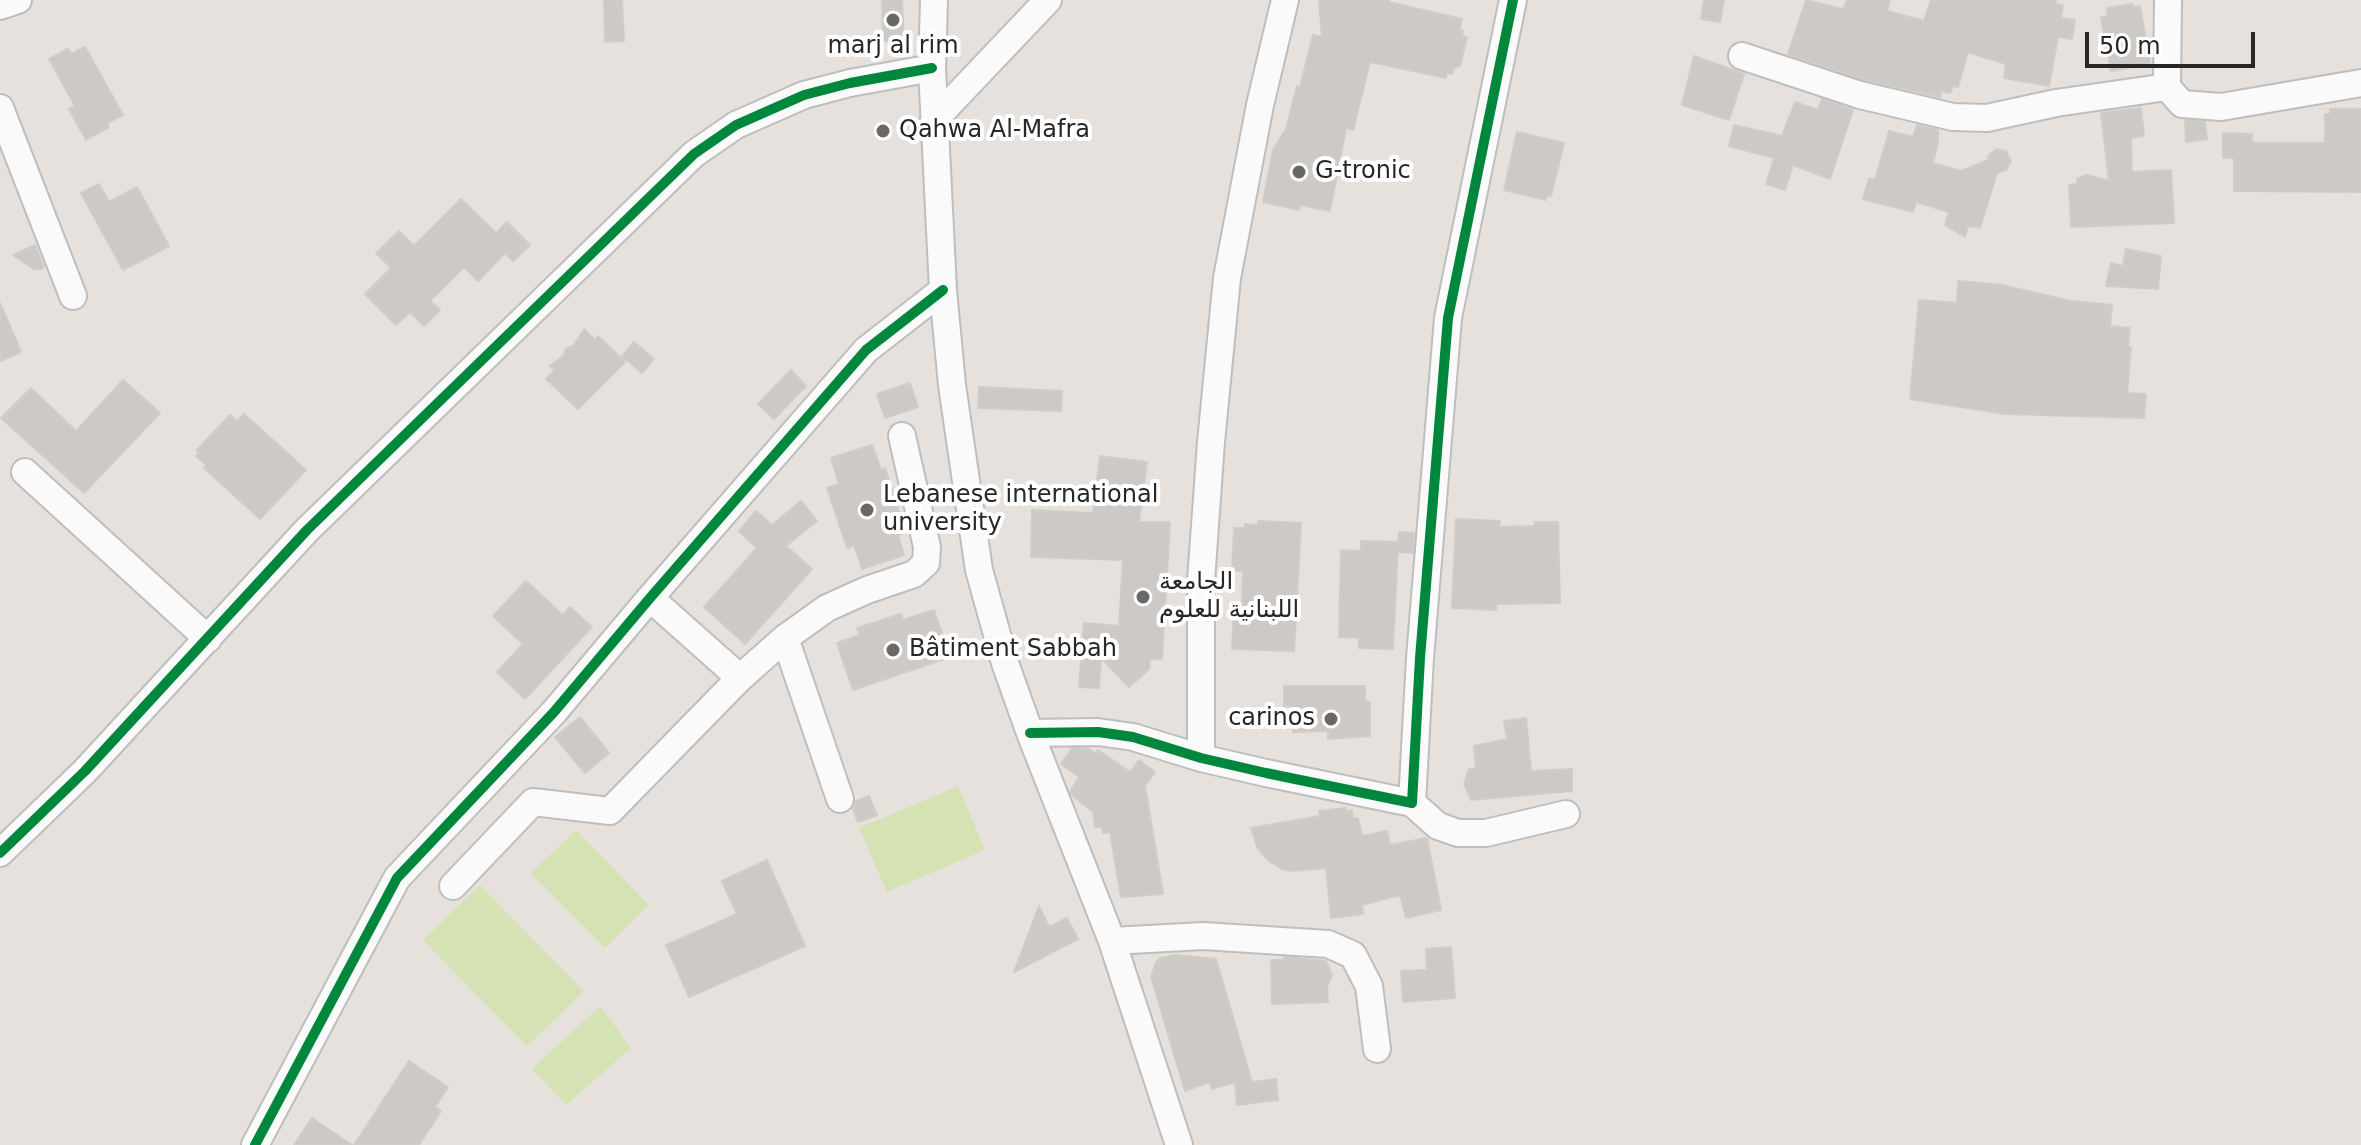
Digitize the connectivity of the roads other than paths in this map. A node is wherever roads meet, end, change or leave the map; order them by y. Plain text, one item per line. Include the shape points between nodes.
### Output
1 (18, 0) edge
2 (934, 0) edge
3 (1048, 0) edge
4 (1285, 0) edge
5 (1513, 0) edge
6 (2168, 0) edge
7 (0, 6) edge
8 (1742, 56) dead end
9 (932, 68) junction
10 (2361, 83) edge
11 (2167, 87) junction
12 (0, 108) edge
13 (934, 120) junction
14 (943, 290) junction
15 (73, 296) dead end
16 (902, 436) dead end
17 (25, 472) dead end
18 (650, 598) junction
19 (785, 638) junction
20 (208, 639) junction
21 (740, 678) junction
22 (1030, 733) junction
23 (1201, 758) junction
24 (840, 799) dead end
25 (1412, 803) junction
26 (1566, 814) dead end
27 (0, 853) edge
28 (453, 886) dead end
29 (1112, 941) junction
30 (1377, 1049) dead end
31 (255, 1145) edge
32 (1179, 1145) edge

1 - 7 street
2 - 9 street
3 - 13 street
4 - 23 street via 1227,278 1201,581
5 - 25 street via 1448,318
6 - 11 street
8 - 11 street via 1860,95 1953,117 1987,118
9 - 13 street
9 - 20 street via 804,95 736,125 694,154 307,530
10 - 11 street via 2209,107 2182,104
12 - 15 street
13 - 14 street
14 - 18 street via 866,350
14 - 22 street via 979,570
16 - 19 street via 926,563 914,574 827,608
17 - 20 street
18 - 21 street
18 - 31 street via 554,712 397,878
19 - 21 street
19 - 24 street
20 - 27 street
21 - 28 street via 610,811 533,802
22 - 23 street via 1110,733
22 - 29 street
23 - 25 street
25 - 26 street via 1438,826 1458,833 1486,833
29 - 30 street via 1203,936 1328,944 1353,955 1369,986
29 - 32 street

